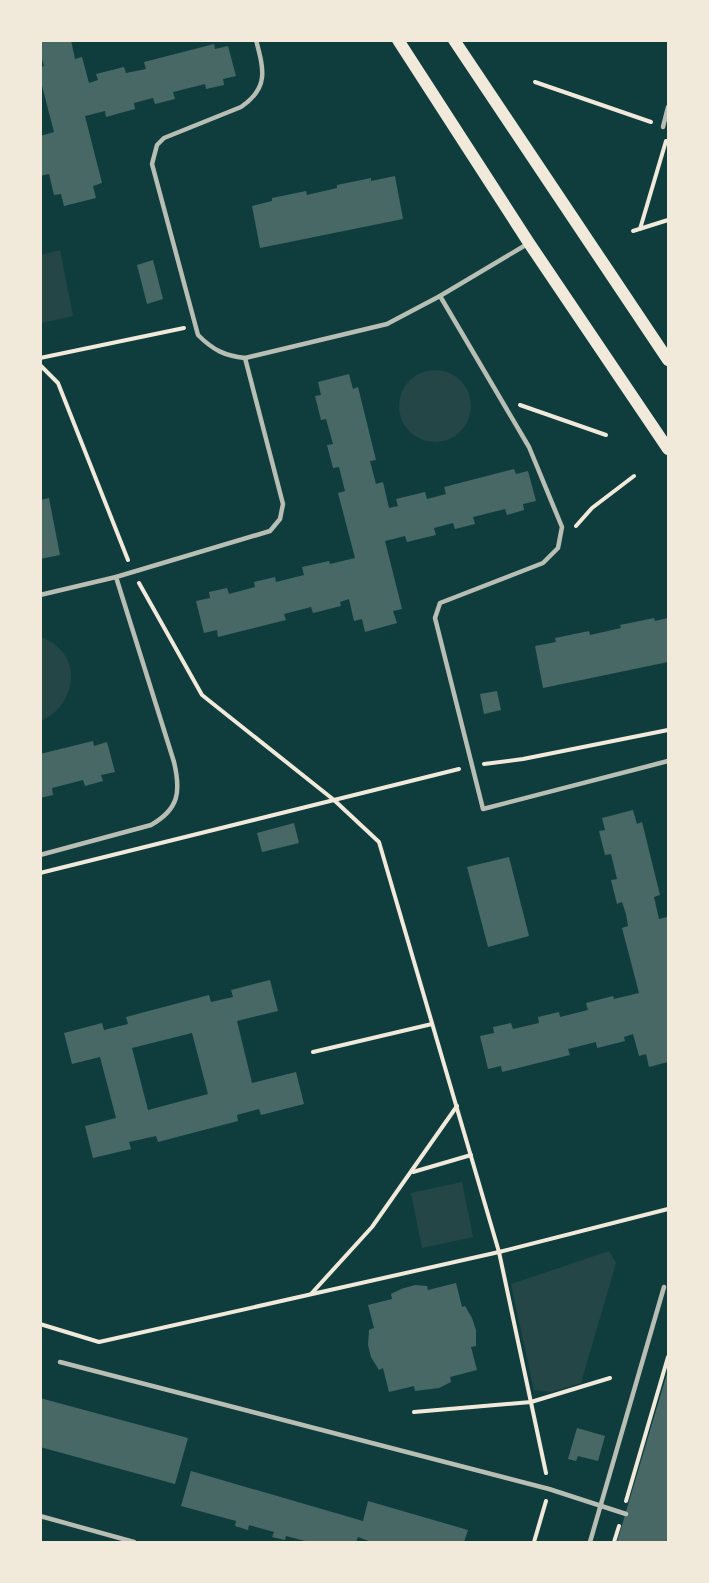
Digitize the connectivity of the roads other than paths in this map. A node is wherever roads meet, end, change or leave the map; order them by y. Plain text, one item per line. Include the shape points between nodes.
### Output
1 (256, 40) edge
2 (398, 40) edge
3 (454, 40) edge
4 (669, 106) edge
5 (663, 127) road end
6 (529, 243) junction
7 (440, 296) junction
8 (245, 358) junction
9 (669, 360) edge
10 (669, 449) edge
11 (116, 578) junction
12 (40, 595) edge
13 (669, 761) edge
14 (40, 855) edge
15 (664, 1287) dead end
16 (60, 1362) dead end
17 (600, 1505) junction
18 (624, 1513) road end
19 (40, 1516) edge
20 (134, 1542) edge
21 (590, 1542) edge

1 - 8 lane via 264,68 263,80 251,100 164,138 152,164 198,335 227,356
2 - 6 main road
3 - 9 main road
4 - 5 lane
6 - 7 lane
6 - 10 main road
7 - 8 lane via 387,324
7 - 13 lane via 529,447 562,527 558,548 543,563 440,603 435,618 483,809
8 - 11 lane via 283,504 280,519 262,534
11 - 12 lane
11 - 14 lane via 174,762 178,792 173,806 151,825
15 - 17 lane
16 - 17 lane
17 - 18 lane
17 - 21 lane
19 - 20 lane

